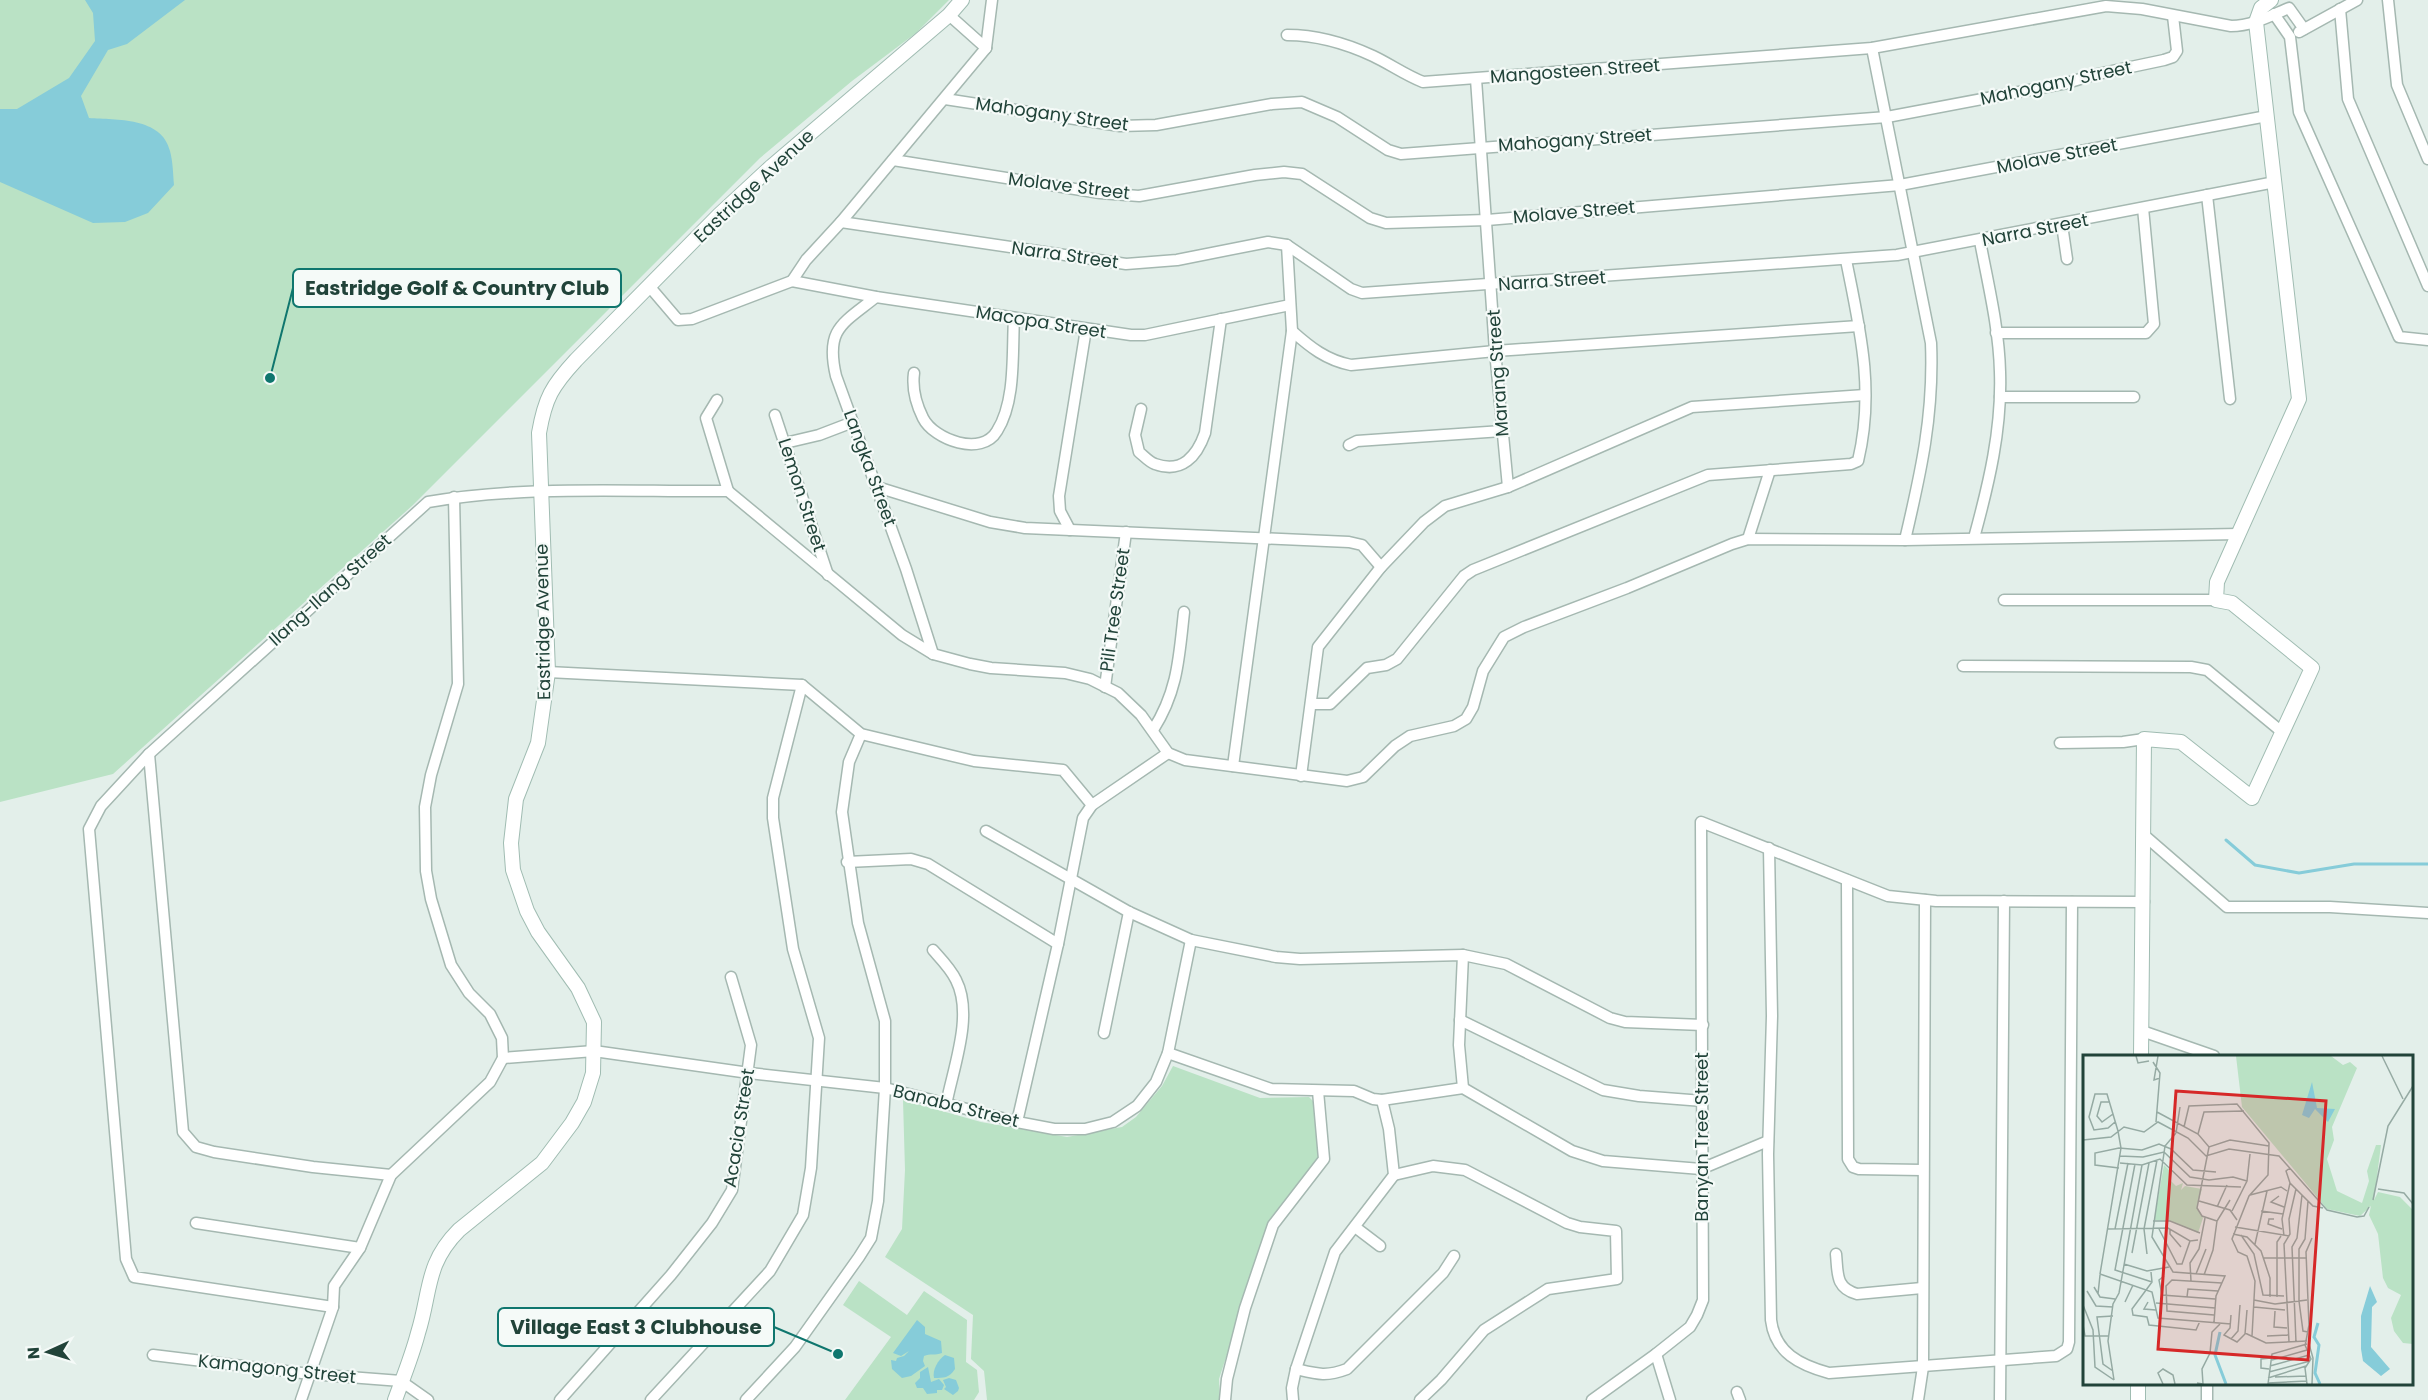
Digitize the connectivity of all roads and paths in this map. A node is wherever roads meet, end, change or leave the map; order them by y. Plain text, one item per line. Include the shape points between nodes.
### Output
1 (962, 0) edge
2 (992, 0) edge
3 (2271, 0) edge
4 (2357, 0) edge
5 (2388, 0) edge
6 (2340, 9) junction
7 (2274, 14) junction
8 (949, 15) junction
9 (2173, 16) junction
10 (2256, 22) junction
11 (2304, 29) junction
12 (1287, 36) dead end
13 (2290, 37) junction
14 (986, 48) junction
15 (1872, 48) junction
16 (1476, 79) junction
17 (945, 99) junction
18 (2267, 116) junction
19 (1887, 117) junction
20 (1480, 147) junction
21 (2428, 159) edge
22 (892, 160) junction
23 (2275, 182) junction
24 (1900, 185) junction
25 (2207, 195) junction
26 (2143, 208) junction
27 (1487, 220) junction
28 (841, 222) junction
29 (2062, 225) junction
30 (1980, 241) junction
31 (1287, 245) junction
32 (1914, 252) junction
33 (2067, 259) dead end
34 (1846, 260) junction
35 (792, 281) junction
36 (1492, 285) junction
37 (2428, 285) edge
38 (649, 286) junction
39 (876, 297) junction
40 (1290, 305) junction
41 (1014, 318) junction
42 (1221, 319) junction
43 (1859, 326) junction
44 (1086, 329) junction
45 (1292, 331) junction
46 (1996, 333) junction
47 (2428, 340) edge
48 (1495, 351) junction
49 (914, 373) dead end
50 (1865, 395) junction
51 (2000, 397) junction
52 (2134, 397) dead end
53 (2230, 399) dead end
54 (717, 400) dead end
55 (1141, 409) dead end
56 (775, 415) dead end
57 (853, 422) junction
58 (1502, 431) junction
59 (785, 443) junction
60 (1349, 445) dead end
61 (1770, 470) junction
62 (877, 487) junction
63 (1508, 487) junction
64 (728, 491) junction
65 (540, 492) junction
66 (454, 497) junction
67 (1070, 530) junction
68 (1126, 532) junction
69 (2239, 534) junction
70 (1264, 538) junction
71 (1974, 538) junction
72 (1748, 539) junction
73 (1905, 540) junction
74 (1381, 567) junction
75 (829, 575) junction
76 (2004, 600) dead end
77 (2216, 600) junction
78 (1184, 612) dead end
79 (933, 654) junction
80 (1963, 666) dead end
81 (548, 672) junction
82 (802, 684) junction
83 (1105, 687) junction
84 (1311, 704) junction
85 (1153, 730) junction
86 (2282, 732) junction
87 (861, 734) junction
88 (2144, 739) junction
89 (2060, 743) dead end
90 (1168, 753) junction
91 (148, 754) junction
92 (1233, 766) junction
93 (1302, 776) junction
94 (1092, 805) junction
95 (986, 831) dead end
96 (2145, 836) junction
97 (1769, 848) junction
98 (847, 862) junction
99 (1070, 877) junction
100 (1847, 879) junction
101 (1925, 900) junction
102 (2004, 901) junction
103 (2072, 902) junction
104 (2144, 902) junction
105 (1129, 912) junction
106 (2428, 913) edge
107 (1191, 940) junction
108 (1058, 944) junction
109 (933, 950) dead end
110 (1463, 955) junction
111 (731, 977) dead end
112 (1460, 1020) junction
113 (1702, 1025) junction
114 (2142, 1031) junction
115 (1104, 1033) dead end
116 (594, 1051) junction
117 (1168, 1053) junction
118 (2141, 1055) edge
119 (2211, 1055) edge
120 (503, 1058) junction
121 (749, 1073) junction
122 (817, 1080) junction
123 (885, 1088) junction
124 (1463, 1088) junction
125 (1318, 1091) junction
126 (1382, 1100) junction
127 (1703, 1101) junction
128 (946, 1105) junction
129 (1017, 1122) junction
130 (1768, 1141) junction
131 (1701, 1168) junction
132 (1922, 1170) junction
133 (391, 1175) junction
134 (1394, 1175) junction
135 (196, 1223) dead end
136 (1355, 1227) junction
137 (1380, 1246) dead end
138 (360, 1248) junction
139 (1836, 1254) dead end
140 (1454, 1256) dead end
141 (1922, 1288) junction
142 (333, 1307) junction
143 (1656, 1354) junction
144 (153, 1355) dead end
145 (2001, 1362) junction
146 (1923, 1367) junction
147 (1296, 1369) junction
148 (310, 1374) junction
149 (401, 1381) junction
150 (301, 1400) edge
151 (395, 1400) edge
152 (428, 1400) edge
153 (560, 1400) edge
154 (651, 1400) edge
155 (746, 1400) edge
156 (1225, 1400) edge
157 (1293, 1400) edge
158 (1420, 1400) edge
159 (1592, 1400) edge
160 (1670, 1400) edge
161 (1918, 1400) edge
162 (2000, 1400) edge

1 - 8 street, Eastridge Avenue
2 - 14 street
3 - 10 street
4 - 6 street
5 - 21 street via 2397,85
6 - 11 street
6 - 37 street via 2348,99
7 - 10 street, Mangosteen Street
7 - 11 street via 2289,8
7 - 13 street
8 - 14 street
8 - 38 street, Eastridge Avenue via 765,173
9 - 10 street, Mangosteen Street via 2231,26
9 - 15 street, Mangosteen Street via 2118,6 2091,7
9 - 19 street, Mahogany Street via 2177,51 2173,57 2067,83
10 - 18 street
11 - 13 street
12 - 16 street, Mangosteen Street via 1336,41 1423,82
13 - 47 street via 2299,112 2398,337
14 - 17 street
15 - 16 street, Mangosteen Street
15 - 19 street
16 - 20 street, Marang Street
17 - 20 street, Mahogany Street via 1120,126 1156,125 1302,102 1401,154
17 - 22 street
18 - 23 street
18 - 24 street, Molave Street
19 - 20 street, Mahogany Street
19 - 24 street
20 - 27 street, Marang Street
22 - 27 street, Molave Street via 1139,196 1255,175 1293,173 1317,182 1370,218 1386,223
22 - 28 street
23 - 25 street, Narra Street
23 - 69 street via 2299,399
24 - 27 street, Molave Street
24 - 32 street
25 - 26 street, Narra Street
25 - 53 street
26 - 29 street, Narra Street
26 - 46 street via 2154,324 2146,333
27 - 36 street, Marang Street
28 - 31 street, Narra Street via 1126,264 1177,260 1260,243
28 - 35 street
29 - 30 street, Narra Street
29 - 33 street
30 - 32 street, Narra Street
30 - 46 street
31 - 36 street, Narra Street via 1351,289 1362,292
31 - 40 street
32 - 34 street, Narra Street
32 - 73 street via 1931,343 1933,381 1924,460
34 - 36 street, Narra Street
34 - 43 street
35 - 38 street via 683,320 678,320
35 - 39 street, Macopa Street
36 - 48 street, Marang Street
38 - 65 street, Eastridge Avenue via 558,379 544,404 539,433
39 - 41 street, Macopa Street
39 - 57 street, Langka Street via 838,328 832,342 836,376
40 - 42 street, Macopa Street
40 - 45 street
41 - 44 street, Macopa Street
41 - 49 street via 1008,407 996,434 981,443 960,443 939,435 923,419 912,387
42 - 44 street, Macopa Street via 1145,335
42 - 55 street via 1205,433 1190,461 1170,466 1154,464 1139,452 1136,435
43 - 48 street
43 - 50 street via 1866,368
44 - 67 street via 1059,496 1060,511
45 - 48 street via 1334,362 1351,365
45 - 70 street
46 - 51 street
48 - 58 street, Marang Street
50 - 61 street via 1858,461
50 - 63 street via 1692,407
51 - 52 street
51 - 71 street via 1995,460
54 - 64 street via 706,418
56 - 59 street, Lemon Street
57 - 59 street
57 - 62 street, Langka Street
58 - 60 street via 1357,441
58 - 63 street, Marang Street
59 - 75 street, Lemon Street
61 - 72 street
61 - 84 street via 1708,475 1473,570 1397,659 1367,668 1329,704
62 - 67 street via 990,522
62 - 79 street, Langka Street
63 - 74 street via 1445,506
64 - 65 street, Ilang-Ilang Street
64 - 75 street
65 - 66 street, Ilang-Ilang Street
65 - 81 street, Eastridge Avenue
66 - 91 street, Ilang-Ilang Street via 428,502
66 - 120 street via 458,684 425,807 426,871 451,965 469,993 490,1014 502,1038
67 - 68 street
68 - 70 street
68 - 83 street, Pili Tree Street
69 - 71 street
69 - 77 street via 2217,582
70 - 74 street via 1362,545
70 - 92 street
71 - 73 street
72 - 73 street
72 - 93 street via 1504,638 1483,671 1466,719 1454,726 1410,736 1363,777 1347,781
74 - 84 street via 1317,647
75 - 79 street via 902,635
76 - 77 street
77 - 86 street via 2232,603 2312,668
78 - 85 street via 1170,702
79 - 83 street via 991,668 1065,673
80 - 86 street via 2207,670
81 - 82 street
81 - 116 street, Eastridge Avenue via 538,743 516,799 513,870 538,933 578,988 594,1022
82 - 87 street
82 - 122 street via 774,798 773,818 793,949 819,1038
83 - 85 street via 1118,693
84 - 93 street
85 - 90 street
86 - 88 street via 2252,798 2181,742
87 - 94 street via 974,762 1063,770
87 - 98 street via 849,762 842,812
88 - 89 street
88 - 96 street
90 - 92 street via 1185,760
90 - 94 street
91 - 133 street via 183,1132 196,1147 214,1152
91 - 142 street, Ilang-Ilang Street via 102,806 89,829 126,1259 134,1277
92 - 93 street
94 - 99 street via 1083,818
95 - 99 street
96 - 104 street
96 - 106 street via 2227,907 2330,907
97 - 100 street
97 - 113 street, Banyan Tree Street via 1701,822
97 - 130 street via 1772,1016
98 - 108 street via 911,859 928,864
98 - 123 street via 858,923 885,1021
99 - 105 street
99 - 108 street
100 - 101 street via 1888,896
100 - 132 street via 1848,1159 1859,1169
101 - 102 street
101 - 132 street
102 - 103 street
102 - 145 street
103 - 104 street
103 - 145 street via 2069,1342 2067,1349 2056,1356
104 - 114 street
105 - 107 street
105 - 115 street
107 - 110 street via 1276,957
107 - 117 street, Banaba Street
108 - 129 street
109 - 128 street via 956,979 963,999 963,1022
110 - 112 street
110 - 113 street via 1506,964 1610,1018
111 - 121 street, Acacia Street via 751,1045
112 - 124 street
112 - 127 street via 1603,1090
113 - 127 street, Banyan Tree Street
114 - 118 street
114 - 119 street
116 - 120 street, Banaba Street
116 - 121 street, Banaba Street
116 - 149 street, Eastridge Avenue via 592,1080 584,1102 559,1142 542,1163 454,1235 434,1265 419,1332
117 - 125 street via 1271,1089
117 - 129 street, Banaba Street via 1150,1090 1137,1106 1113,1122 1085,1129 1054,1129
120 - 133 street via 490,1082
121 - 122 street, Banaba Street
121 - 153 street, Acacia Street via 732,1190 671,1275
122 - 123 street, Banaba Street
122 - 154 street via 811,1168 802,1215 770,1271
123 - 128 street, Banaba Street
123 - 155 street via 878,1201 871,1238 795,1347
124 - 126 street
124 - 131 street via 1572,1151 1603,1161
125 - 126 street via 1354,1091
125 - 156 street via 1324,1159 1274,1224 1245,1308
126 - 134 street
127 - 131 street, Banyan Tree Street
128 - 129 street, Banaba Street
130 - 131 street
130 - 146 street via 1771,1320 1776,1342 1793,1359 1829,1373
131 - 143 street, Banyan Tree Street via 1702,1300 1690,1327
132 - 141 street
133 - 138 street
134 - 136 street
134 - 158 street via 1433,1167 1465,1170 1567,1223 1616,1231 1617,1279 1548,1289 1484,1330
135 - 138 street
136 - 137 street
136 - 147 street via 1335,1252
138 - 142 street via 334,1286
139 - 141 street via 1839,1280 1848,1291
140 - 147 street via 1443,1273 1347,1369 1321,1375
141 - 146 street
142 - 148 street
143 - 159 street, Banyan Tree Street
143 - 160 street
144 - 148 street, Kamagong Street
145 - 146 street
145 - 162 street
146 - 161 street
147 - 157 street
148 - 149 street, Kamagong Street
148 - 150 street
149 - 151 street, Eastridge Avenue
149 - 152 street

